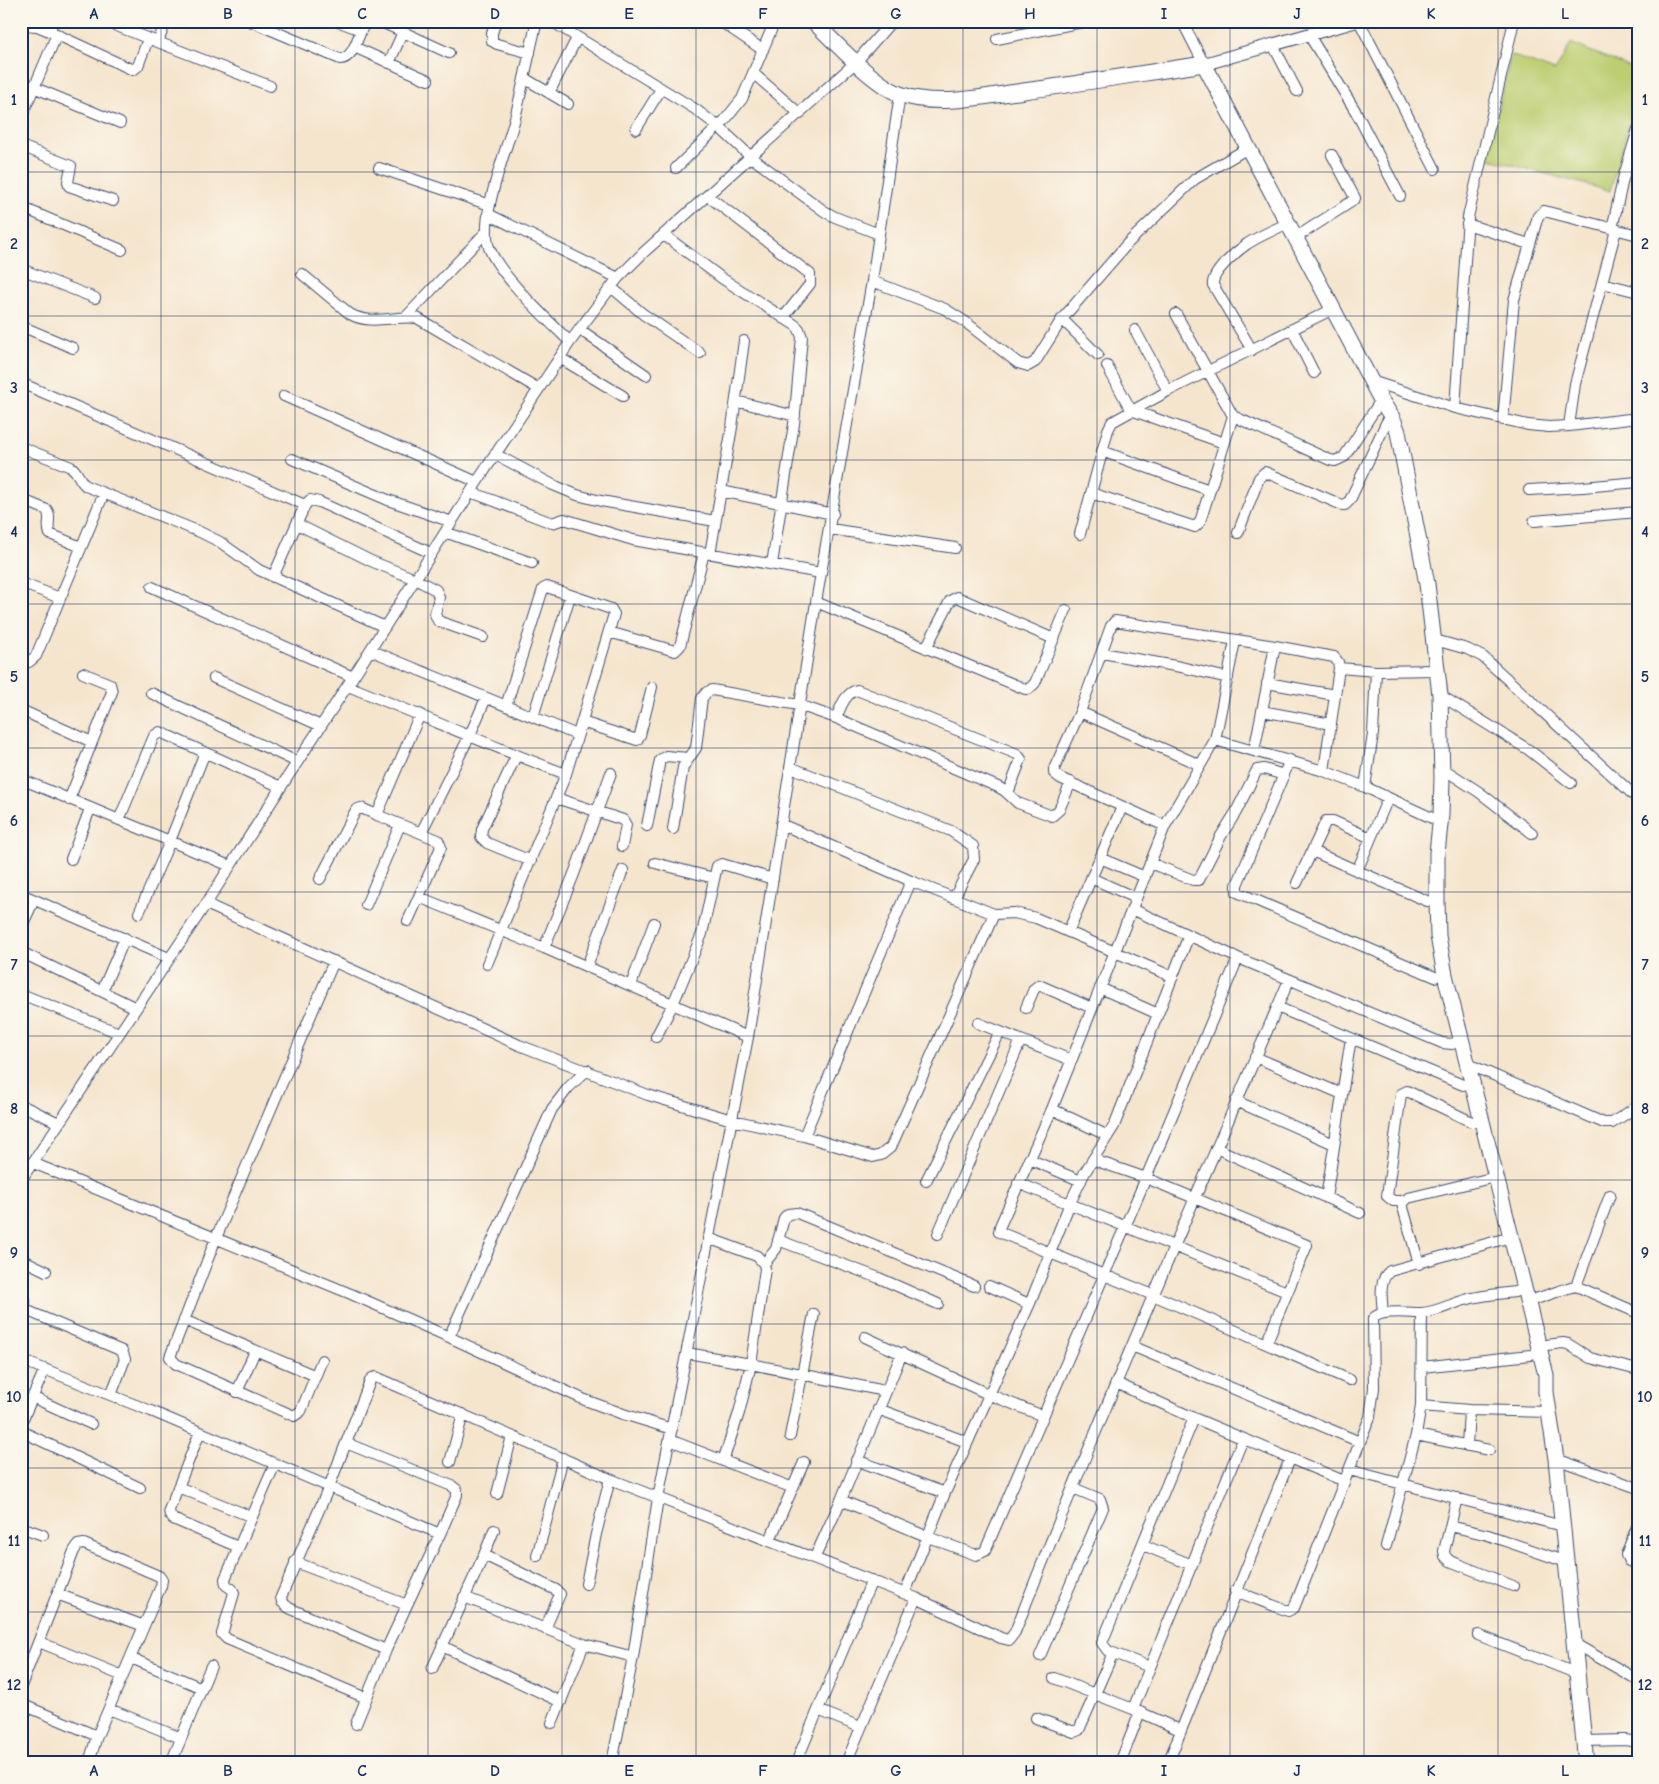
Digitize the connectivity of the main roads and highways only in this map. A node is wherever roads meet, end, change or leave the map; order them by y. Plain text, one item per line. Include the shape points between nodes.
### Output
1 (813, 21) edge
2 (1358, 21) edge
3 (1204, 64) junction
4 (1384, 410) junction
5 (1432, 670) junction
6 (1457, 1042) junction
7 (1507, 1239) junction
8 (1534, 1350) junction
9 (1586, 1763) edge

1 - 3 highway via 888,88 914,98 941,101
2 - 3 main road
3 - 4 highway
4 - 5 highway
4 - 5 highway via 1394,419 1398,432 1427,584 1434,640
5 - 6 highway via 1440,695 1442,768 1437,853 1438,936
5 - 6 highway via 1428,938 1435,977
6 - 7 highway via 1472,1122
6 - 7 highway via 1468,1064
7 - 8 highway via 1527,1302
7 - 8 highway via 1515,1292
8 - 9 highway via 1546,1375

